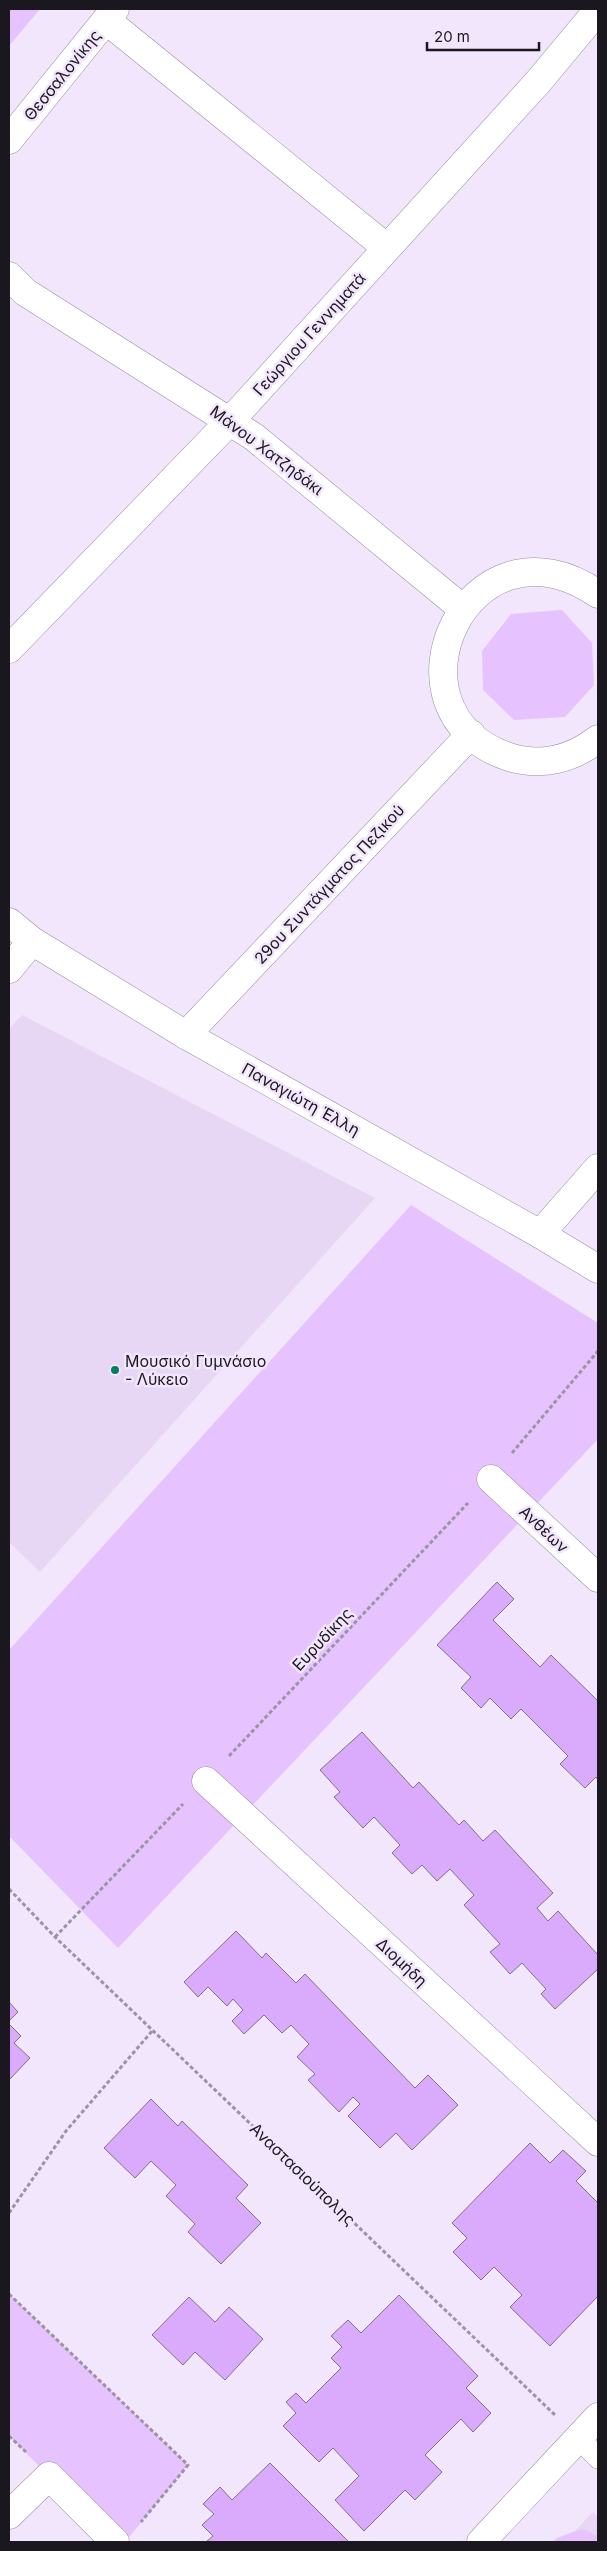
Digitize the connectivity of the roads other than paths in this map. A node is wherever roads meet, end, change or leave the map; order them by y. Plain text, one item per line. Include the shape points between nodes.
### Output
1 (598, 10) edge
2 (111, 14) edge
3 (9, 140) edge
4 (386, 248) junction
5 (9, 276) edge
6 (231, 420) junction
7 (598, 594) edge
8 (463, 609) junction
9 (9, 649) edge
10 (471, 734) junction
11 (598, 740) edge
12 (9, 922) edge
13 (32, 941) junction
14 (9, 969) edge
15 (186, 1035) junction
16 (598, 1168) edge
17 (540, 1234) junction
18 (598, 1269) edge
19 (491, 1479) road end
20 (598, 1578) edge
21 (206, 1781) road end
22 (598, 2142) edge
23 (598, 2417) edge
24 (579, 2438) junction
25 (598, 2458) edge
26 (9, 2515) edge
27 (115, 2542) edge
28 (481, 2542) edge

1 - 4 street, Γεώργιου Γεννηματά via 538,82
2 - 3 street, Θεσσαλονίκης
2 - 4 street
4 - 6 street, Γεώργιου Γεννηματά
5 - 6 street, Μάνου Χατζηδάκι via 25,292
6 - 8 street, Μάνου Χατζηδάκι via 280,456
6 - 9 street, Γεώργιου Γεννηματά
7 - 8 street via 580,582 558,574 536,572 513,575 492,583
8 - 10 street via 448,636 443,658 444,682 450,704
10 - 11 street via 498,753 520,760 543,762 565,758
10 - 15 street, 29ου Συντάγματος Πεζικού
12 - 13 street, Παναγιώτη Έλλη
13 - 14 street
13 - 15 street, Παναγιώτη Έλλη
15 - 17 street, Παναγιώτη Έλλη
16 - 17 street
17 - 18 street, Παναγιώτη Έλλη
19 - 20 street, Ανθέων
21 - 22 street, Διομήδη
23 - 24 street
24 - 25 street
24 - 28 street
26 - 27 street via 49,2476

